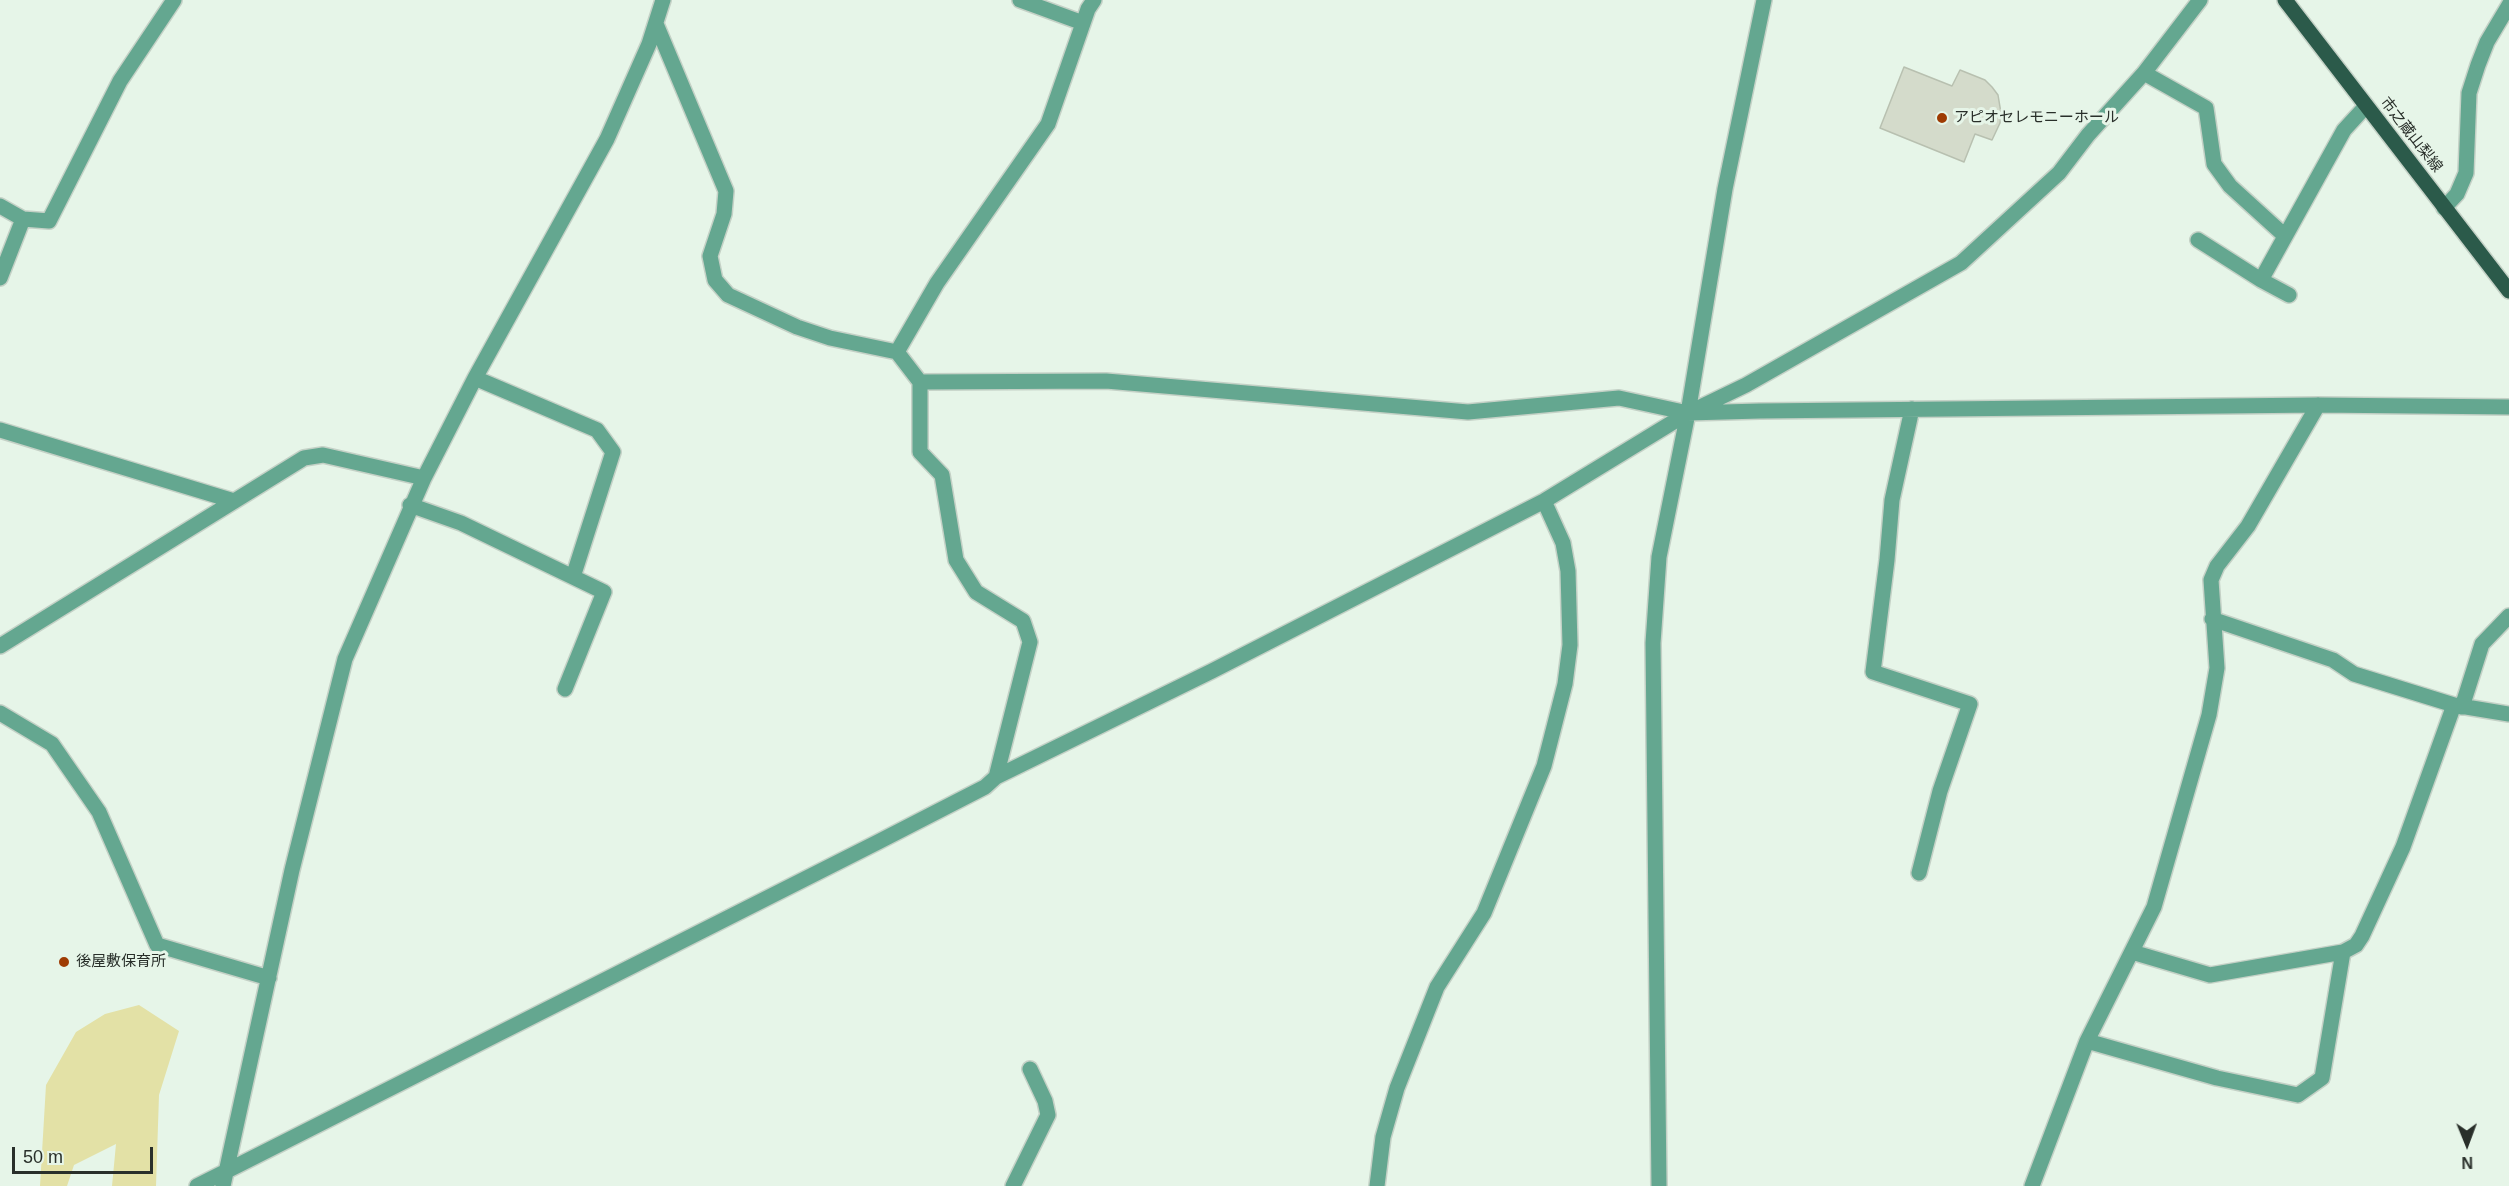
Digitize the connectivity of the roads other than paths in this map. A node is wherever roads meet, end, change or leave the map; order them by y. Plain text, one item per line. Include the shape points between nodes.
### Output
1 (174, 0) edge
2 (663, 0) edge
3 (1020, 0) edge
4 (1094, 0) edge
5 (1764, 0) edge
6 (2200, 0) edge
7 (2285, 0) edge
8 (2509, 5) edge
9 (1083, 23) junction
10 (656, 24) junction
11 (2144, 73) junction
12 (2366, 106) junction
13 (0, 206) edge
14 (2444, 208) junction
15 (23, 219) junction
16 (2285, 236) junction
17 (2198, 240) dead end
18 (0, 278) edge
19 (2261, 280) junction
20 (2509, 291) edge
21 (2289, 295) dead end
22 (897, 352) junction
23 (475, 378) junction
24 (920, 382) junction
25 (2318, 405) junction
26 (2509, 407) edge
27 (1912, 409) junction
28 (1688, 413) junction
29 (0, 430) edge
30 (424, 478) junction
31 (234, 501) junction
32 (1544, 501) junction
33 (410, 506) junction
34 (573, 577) junction
35 (2509, 616) edge
36 (2212, 619) junction
37 (0, 646) edge
38 (565, 689) dead end
39 (2458, 706) junction
40 (0, 713) edge
41 (2509, 714) edge
42 (996, 777) junction
43 (1919, 873) dead end
44 (2132, 951) junction
45 (2343, 952) junction
46 (269, 978) junction
47 (2087, 1041) junction
48 (1030, 1069) dead end
49 (225, 1179) edge
50 (197, 1186) edge
51 (1013, 1186) edge
52 (1377, 1186) edge
53 (1659, 1186) edge
54 (2032, 1186) edge

1 - 15 street via 120,81 49,221
2 - 10 street
3 - 9 street
4 - 9 street
5 - 28 street via 1725,189
6 - 11 street
7 - 12 main road, 市之蔵山梨線
8 - 14 street via 2487,42 2469,93 2466,173 2457,194
9 - 22 street via 1048,124 937,283
10 - 22 street via 726,191 724,214 710,256 715,280 728,295 798,327
10 - 23 street via 607,139
11 - 16 street via 2206,108 2214,164 2230,186
11 - 28 street via 2059,173 1961,263 1746,385
12 - 14 main road, 市之蔵山梨線
12 - 16 street via 2344,130
13 - 15 street
14 - 20 main road, 市之蔵山梨線
15 - 18 street
16 - 19 street
17 - 19 street
19 - 21 street
22 - 24 street
23 - 30 street
23 - 34 street via 597,430 613,452
24 - 28 street via 1106,381 1468,412 1619,398
24 - 42 street via 920,452 942,475 956,560 976,592 1023,621 1030,642
25 - 26 street
25 - 27 street
25 - 36 street via 2248,526 2217,566 2211,580
27 - 28 street
27 - 43 street via 1892,500 1873,672 1970,704 1940,790
28 - 32 street
28 - 53 street via 1659,557 1653,643
29 - 31 street
30 - 31 street via 323,455 304,458
30 - 33 street
31 - 37 street
32 - 42 street
32 - 52 street via 1563,543 1568,571 1570,645 1565,684 1544,766 1484,913 1437,987 1397,1088 1383,1137
33 - 34 street via 461,524
33 - 46 street via 345,659
34 - 38 street via 604,592
35 - 39 street via 2482,644
36 - 39 street via 2333,660 2354,674
36 - 44 street via 2217,668 2210,715 2154,907
39 - 41 street
39 - 45 street via 2403,848 2362,936 2356,945
40 - 46 street via 51,744 99,812 157,945
42 - 49 street via 985,787
44 - 45 street via 2210,975
44 - 47 street
45 - 47 street via 2322,1078 2298,1095 2217,1078
46 - 49 street
47 - 54 street
48 - 51 street via 1048,1115
49 - 50 street

